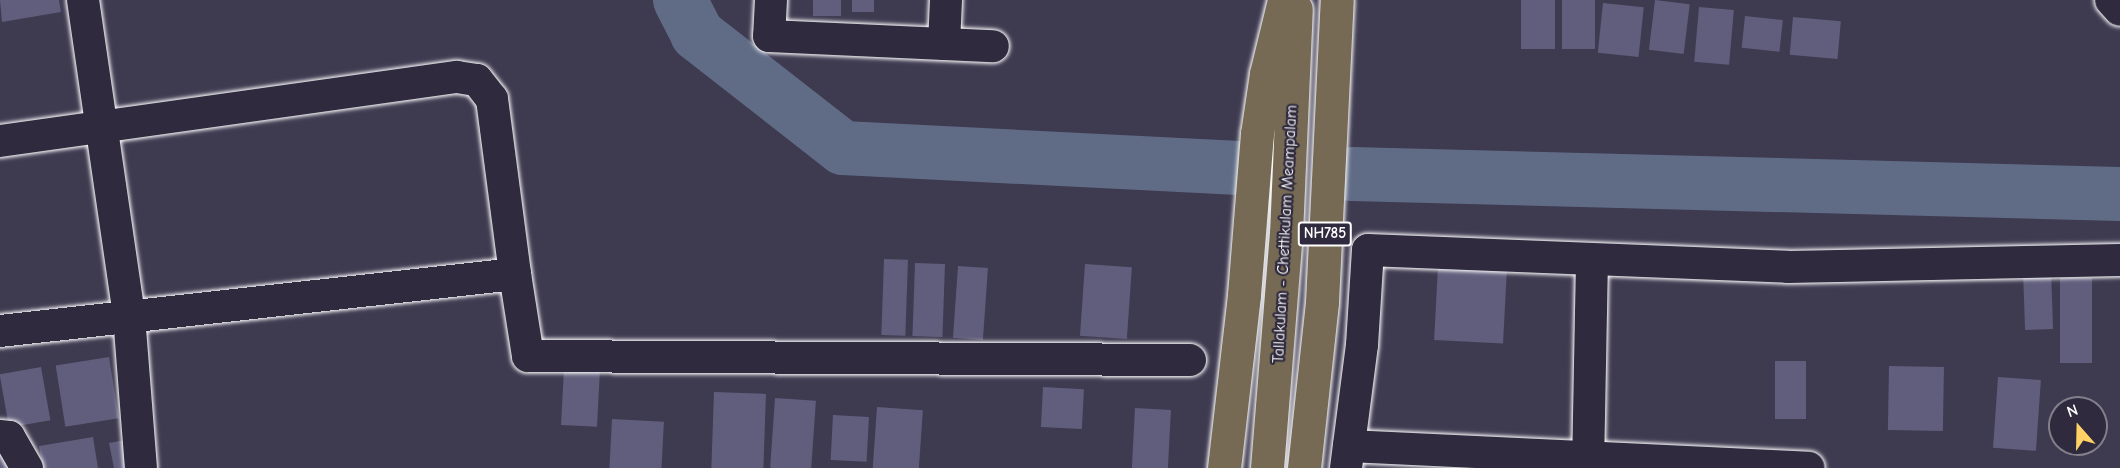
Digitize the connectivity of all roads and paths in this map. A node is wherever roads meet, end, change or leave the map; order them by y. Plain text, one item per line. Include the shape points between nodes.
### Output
1 (83, 0) edge
2 (771, 0) edge
3 (946, 0) edge
4 (1284, 0) edge
5 (1297, 0) edge
6 (1337, 0) edge
7 (2111, 0) edge
8 (2120, 10) edge
9 (944, 44) junction
10 (993, 46) dead end
11 (98, 125) junction
12 (0, 141) edge
13 (1592, 260) junction
14 (2120, 260) edge
15 (515, 274) junction
16 (129, 316) junction
17 (0, 331) edge
18 (1191, 360) dead end
19 (1309, 429) junction
20 (0, 436) edge
21 (1348, 457) edge
22 (1588, 462) edge
23 (27, 468) edge
24 (141, 468) edge
25 (1224, 468) edge
26 (1267, 468) edge
27 (1304, 468) edge
28 (1314, 468) edge
29 (1808, 468) edge

1 - 11 street
2 - 9 street via 769,36
3 - 9 street
4 - 25 highway via 1266,74 1257,134 1232,420
5 - 26 highway, Tallakulam - Chettikulam Meampalam / NH785 via 1286,234
6 - 19 highway, NH785 via 1322,302
7 - 8 street
9 - 10 street
11 - 12 street
11 - 15 street via 457,77 477,80 492,99
11 - 16 street
13 - 14 street via 1799,267
13 - 21 street via 1368,250
13 - 22 street
15 - 16 street
15 - 18 street via 528,356
16 - 17 street
16 - 24 street
19 - 27 highway, NH785
19 - 28 highway
20 - 23 street via 9,436
21 - 22 street
22 - 29 street

